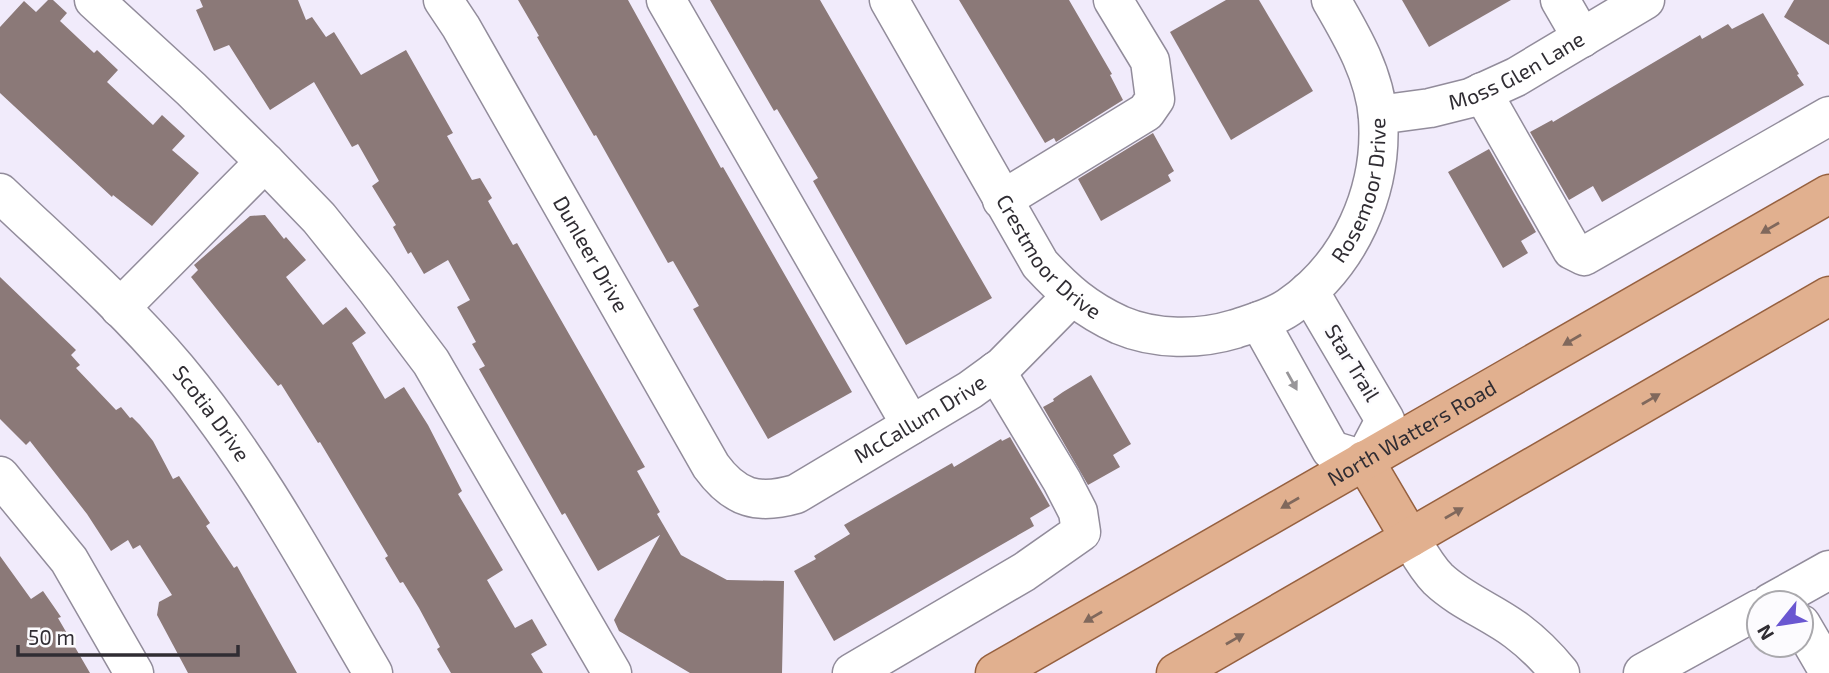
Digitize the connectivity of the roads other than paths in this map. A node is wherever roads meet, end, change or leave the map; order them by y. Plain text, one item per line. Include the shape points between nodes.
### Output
1 (94, 0) edge
2 (443, 0) edge
3 (666, 0) edge
4 (889, 0) edge
5 (1113, 0) edge
6 (1331, 0) edge
7 (1560, 0) edge
8 (1645, 0) edge
9 (1582, 38) junction
10 (1482, 92) junction
11 (1378, 115) junction
12 (1829, 116) edge
13 (265, 162) junction
14 (0, 193) edge
15 (1829, 194) edge
16 (1002, 200) junction
17 (1309, 290) junction
18 (1829, 296) edge
19 (1071, 297) junction
20 (121, 308) junction
21 (1259, 321) junction
22 (996, 371) junction
23 (911, 425) junction
24 (1364, 460) junction
25 (0, 476) edge
26 (748, 496) joint
27 (1410, 538) junction
28 (1829, 570) edge
29 (1804, 589) edge
30 (1745, 624) edge
31 (1815, 653) edge
32 (1829, 672) edge
33 (134, 673) edge
34 (373, 673) edge
35 (612, 673) edge
36 (852, 673) edge
37 (995, 673) edge
38 (1176, 673) edge
39 (1560, 673) edge
40 (1643, 673) edge

1 - 13 street
2 - 26 street, Dunleer Drive via 710,466 723,482
3 - 23 street
4 - 16 street, Crestmoor Drive
5 - 16 street via 1150,61 1155,99 1146,112
6 - 11 street, Rosemoor Drive via 1368,73
7 - 9 street
8 - 9 street, Moss Glen Lane
9 - 10 street, Moss Glen Lane
10 - 11 street, Moss Glen Lane via 1430,108
10 - 12 street via 1572,250 1584,256
11 - 17 street, Rosemoor Drive via 1374,182 1354,236 1337,262
13 - 20 street
13 - 35 street via 319,218 431,362
14 - 20 street, Scotia Drive
15 -> 24 main road, North Watters Road
16 - 19 street, Crestmoor Drive via 1040,264
17 - 21 street, Crestmoor Drive via 1287,308
17 - 24 street, Star Trail via 1385,420
27 -> 18 main road
19 - 21 street, Crestmoor Drive via 1120,325 1153,334 1192,337
19 - 22 street, McCallum Drive
20 - 34 street, Scotia Drive via 226,432
21 -> 24 street via 1331,450
22 - 23 street, McCallum Drive
22 - 36 street via 1062,481 1078,512 1081,532 1024,572
23 - 26 street, McCallum Drive via 796,494 777,500
24 - 27 main road
24 -> 37 main road, North Watters Road
25 - 33 street via 69,560
38 -> 27 main road
27 - 39 street via 1443,584 1515,630
28 - 29 street
30 - 40 street
31 - 32 street

